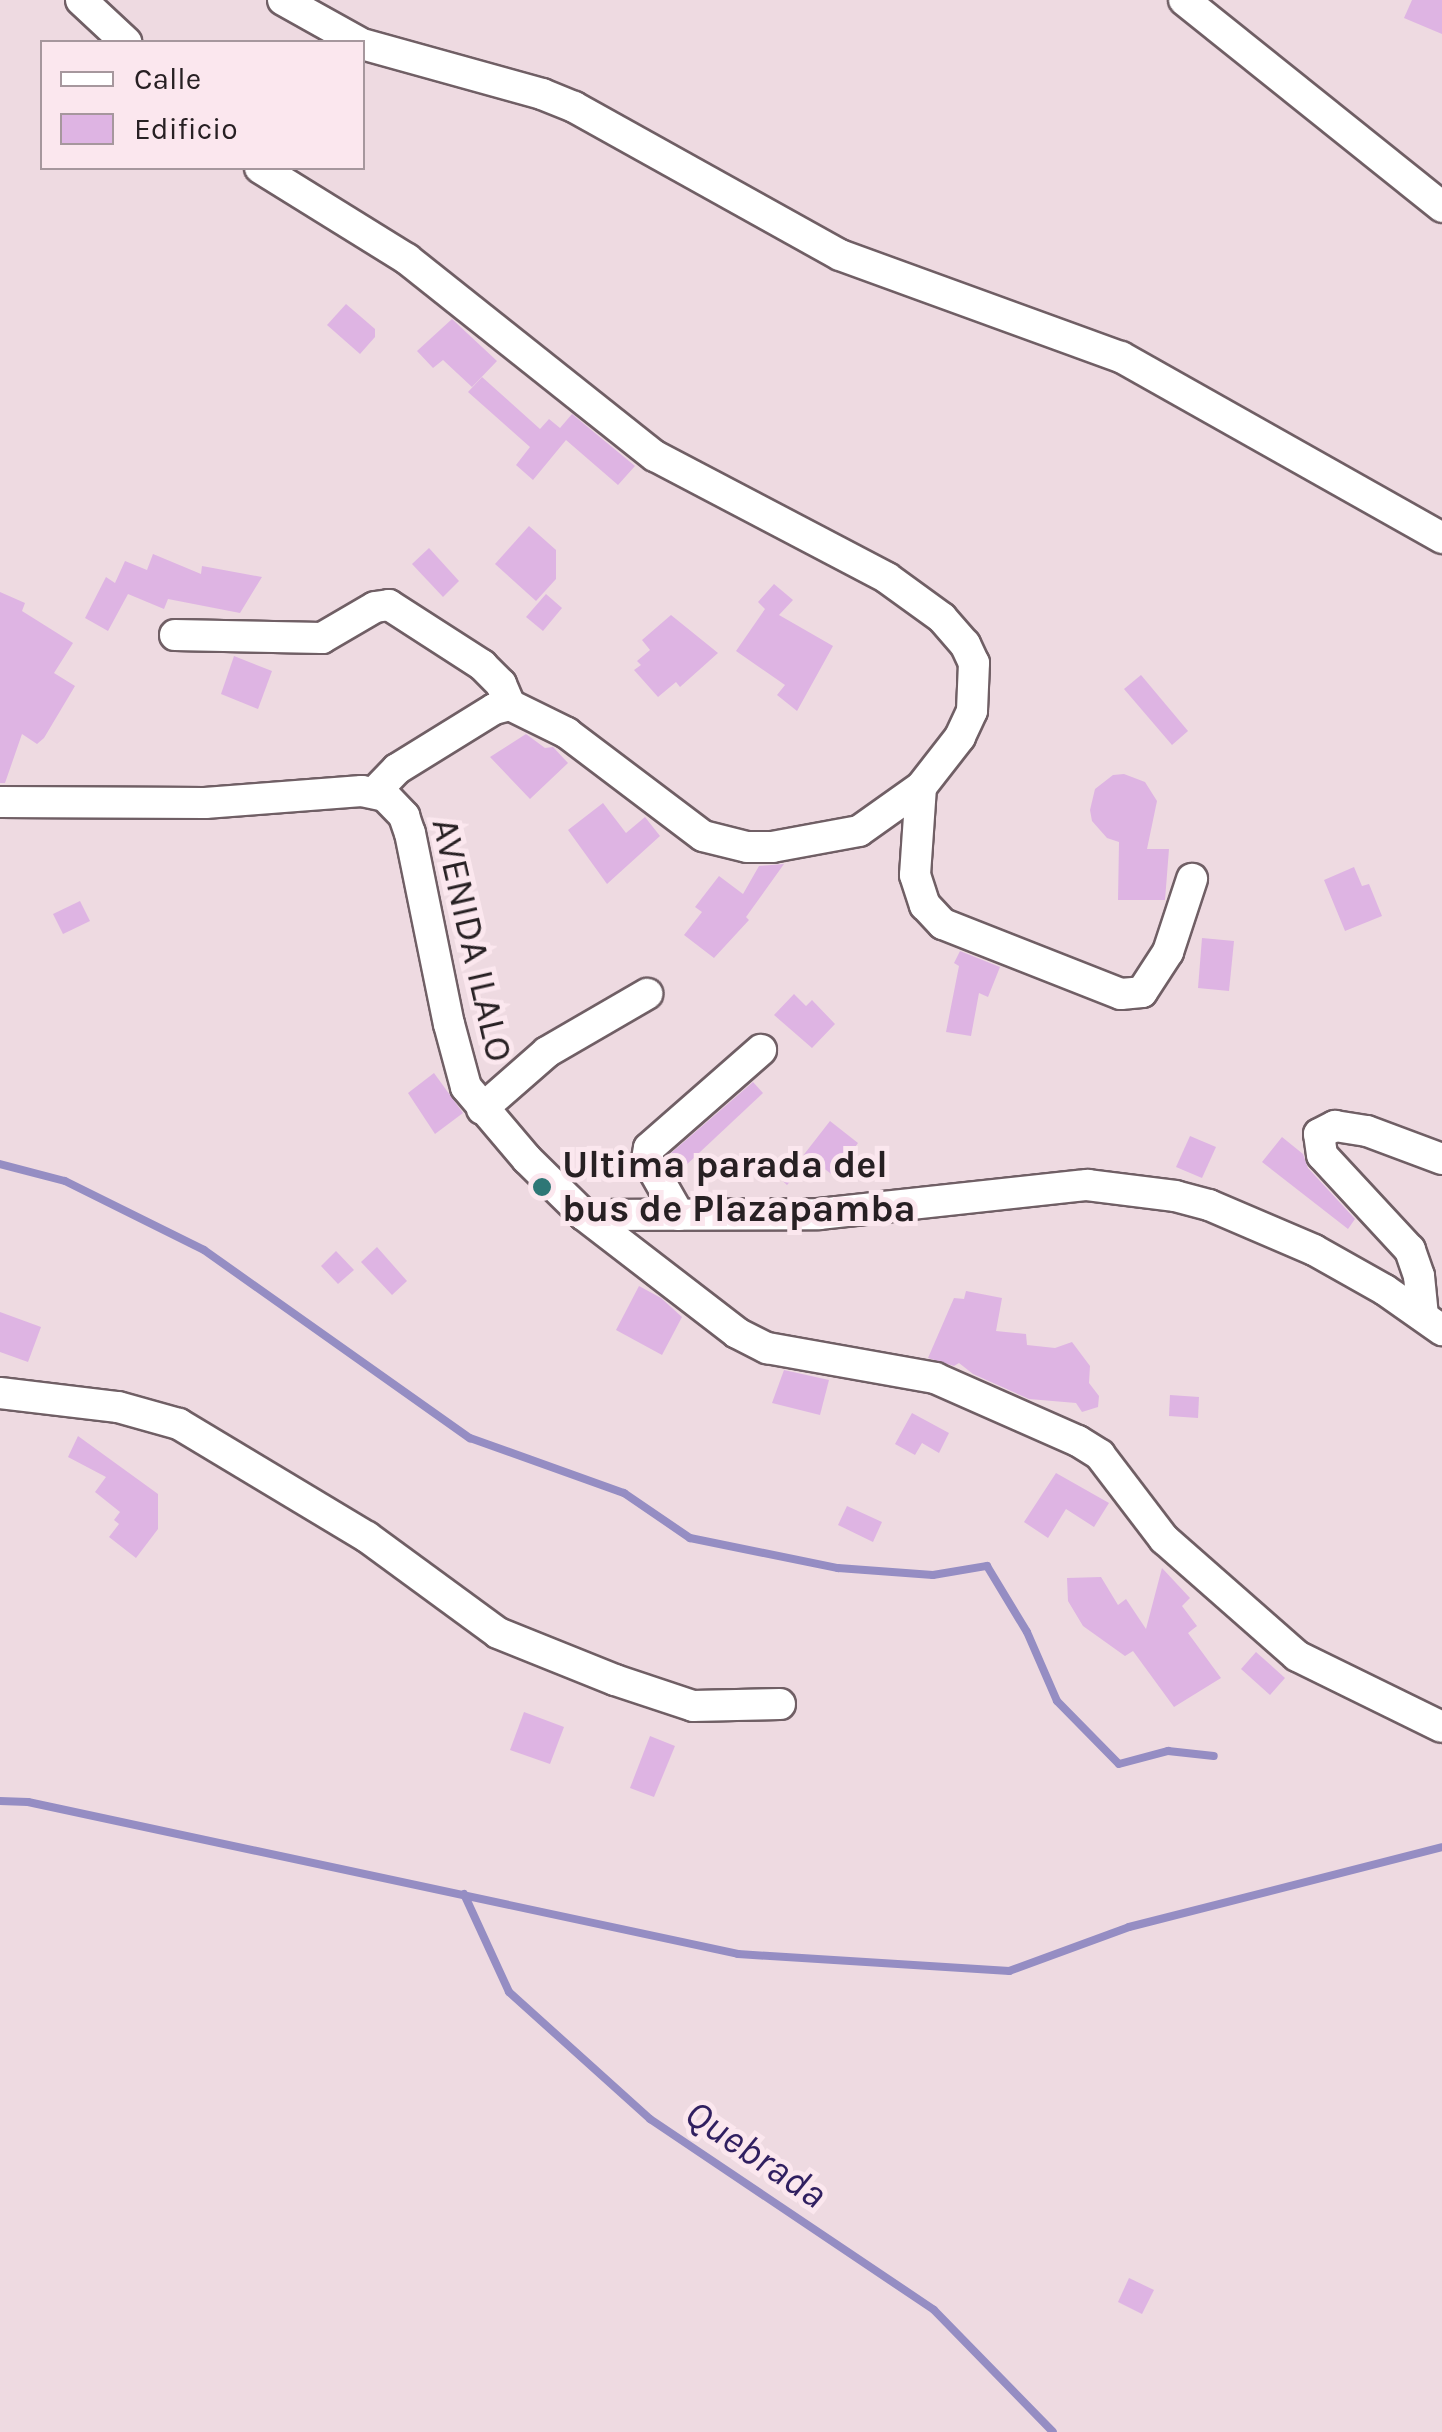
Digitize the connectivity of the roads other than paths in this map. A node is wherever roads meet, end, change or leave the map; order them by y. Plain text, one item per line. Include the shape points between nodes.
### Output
1 (81, 0) edge
2 (283, 0) edge
3 (1184, 0) edge
4 (124, 40) edge
5 (353, 40) edge
6 (365, 45) edge
7 (263, 170) edge
8 (1442, 207) edge
9 (1442, 538) edge
10 (175, 635) dead end
11 (510, 705) junction
12 (921, 787) junction
13 (374, 793) junction
14 (0, 802) edge
15 (1192, 879) dead end
16 (647, 994) dead end
17 (761, 1050) dead end
18 (482, 1109) junction
19 (1442, 1158) edge
20 (679, 1214) junction
21 (584, 1215) junction
22 (1432, 1323) edge
23 (0, 1393) edge
24 (780, 1704) dead end
25 (1442, 1728) edge

1 - 4 street
2 - 5 street
3 - 8 street
6 - 9 street via 542,94 840,255 1122,357
7 - 12 street via 407,259 654,456 886,578 942,618 974,664 972,711
10 - 11 street via 322,638 374,606 389,605 482,665
11 - 12 street via 567,733 703,836 747,847 859,831
11 - 13 street via 397,769
12 - 15 street via 914,875 925,905 943,924 1121,994 1142,992 1168,952
13 - 14 street
13 - 18 street, AVENIDA ILALO via 404,816 458,1067
16 - 18 street via 547,1052
17 - 20 street via 649,1148 647,1160
18 - 21 street, AVENIDA ILALO
19 - 22 street via 1367,1132 1335,1126 1319,1134 1322,1156 1410,1250
20 - 21 street
20 - 22 street via 818,1214 1073,1186 1176,1196 1314,1250
21 - 25 street, AVENIDA ILALO via 737,1333 767,1348 935,1378 1078,1440 1109,1466 1164,1539 1297,1656
23 - 24 street via 118,1407 178,1424 367,1537 498,1633 615,1680 693,1706

